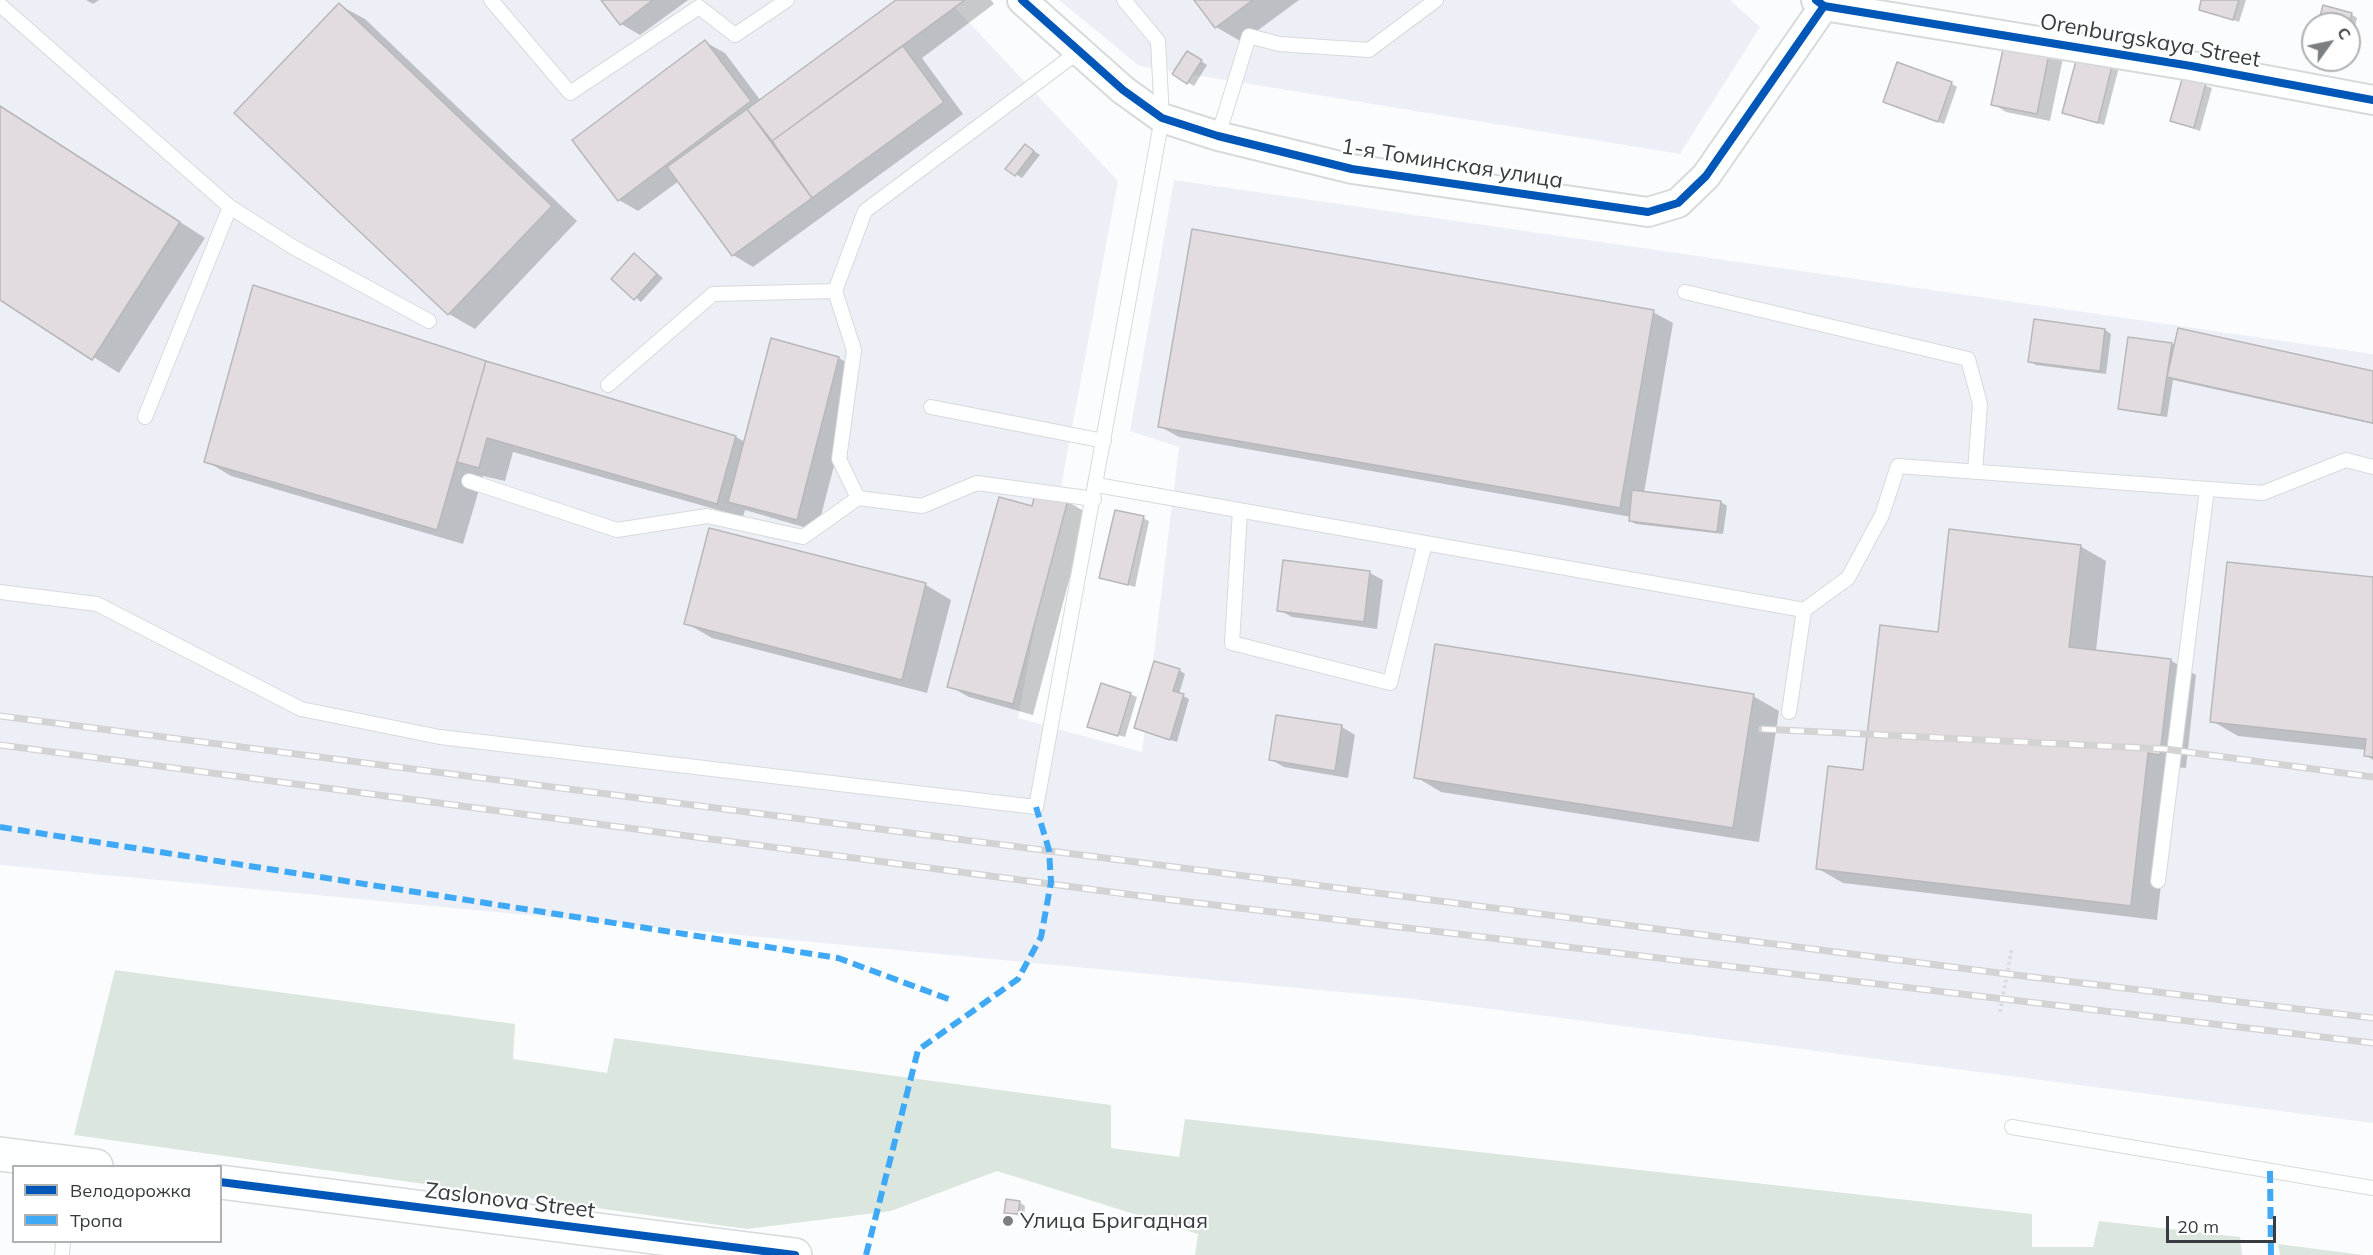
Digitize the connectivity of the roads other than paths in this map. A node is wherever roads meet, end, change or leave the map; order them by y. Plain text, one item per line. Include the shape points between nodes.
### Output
1 (491, 0) edge
2 (787, 0) edge
3 (1022, 0) edge
4 (1124, 0) edge
5 (1436, 0) edge
6 (1820, 3) edge
7 (0, 5) edge
8 (1078, 52) junction
9 (2373, 100) edge
10 (1162, 118) junction
11 (1218, 136) junction
12 (230, 207) junction
13 (835, 291) junction
14 (1685, 292) dead end
15 (429, 321) dead end
16 (608, 385) dead end
17 (931, 407) dead end
18 (145, 417) dead end
19 (1104, 441) junction
20 (2373, 467) edge
21 (1975, 472) junction
22 (469, 482) dead end
23 (2207, 489) junction
24 (1095, 492) junction
25 (858, 498) junction
26 (1240, 511) junction
27 (1425, 543) junction
28 (0, 592) edge
29 (1804, 610) junction
30 (1789, 712) dead end
31 (2158, 881) dead end
32 (2013, 1127) dead end
33 (0, 1154) edge
34 (77, 1165) edge
35 (222, 1182) edge
36 (2373, 1188) edge
37 (795, 1255) edge

1 - 2 lane via 570,93 699,7 735,35
3 - 8 street, 1-я Томинская улица
4 - 10 lane via 1158,41
5 - 11 lane via 1369,50 1279,44 1249,36
6 - 9 street, Orenburgskaya Street
6 - 11 street, 1-я Томинская улица via 1706,176 1678,203 1648,212 1352,169
7 - 12 lane
8 - 10 street, 1-я Томинская улица
8 - 13 lane via 865,211
10 - 11 street, 1-я Томинская улица
10 - 19 lane
12 - 15 lane via 293,247
12 - 18 lane
13 - 16 lane via 713,294
13 - 25 lane via 854,350 839,459
14 - 21 lane via 1968,359 1980,404
17 - 19 lane
19 - 24 lane
20 - 23 lane via 2346,460 2263,494
21 - 23 lane
21 - 29 lane via 1898,466 1882,515 1848,578
22 - 25 lane via 617,530 707,516 803,537
23 - 31 lane
24 - 25 lane via 976,483 922,506
24 - 26 lane
24 - 28 lane via 1036,807 440,737 301,709 97,604
26 - 27 lane
26 - 27 lane via 1232,644 1390,683
27 - 29 lane
29 - 30 lane
32 - 36 lane
33 - 34 street
35 - 37 street, Zaslonova Street

